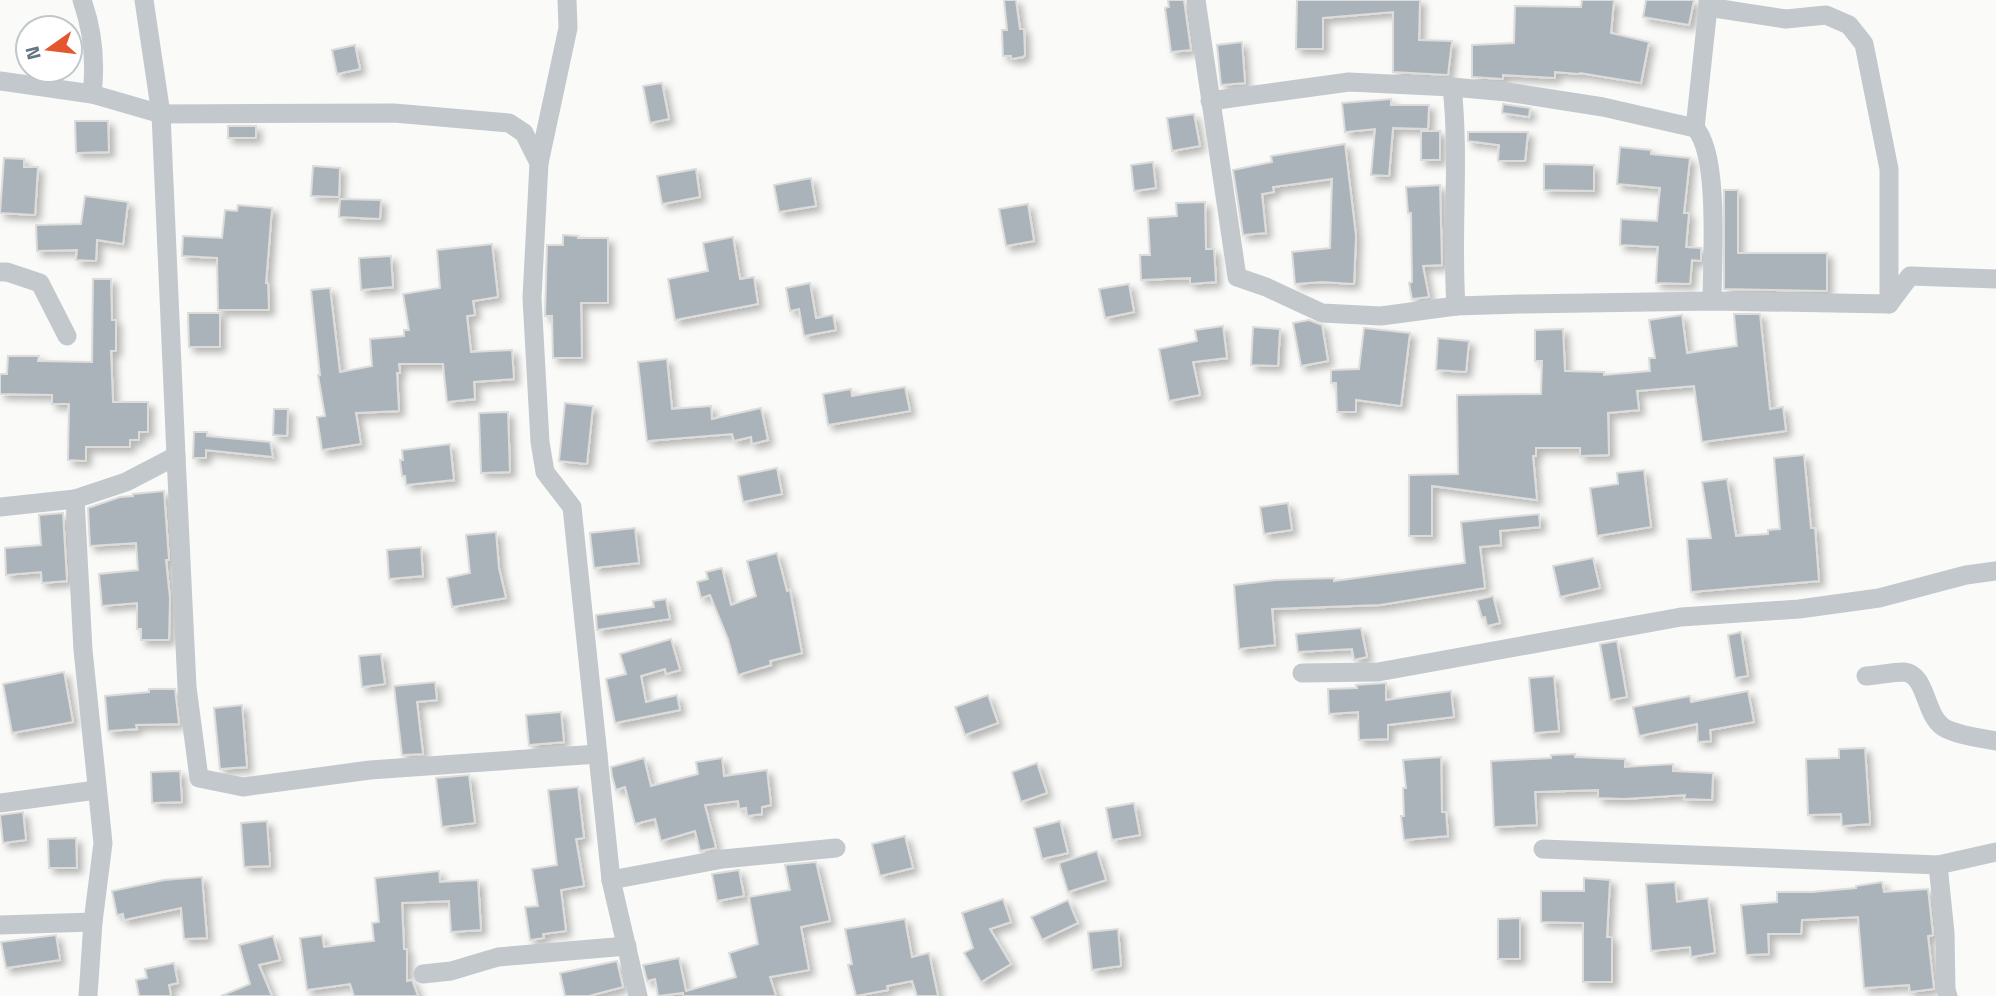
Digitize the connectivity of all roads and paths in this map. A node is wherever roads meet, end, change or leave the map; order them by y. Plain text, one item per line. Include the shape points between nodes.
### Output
1 (82, 0) edge
2 (144, 0) edge
3 (567, 0) edge
4 (1196, 0) edge
5 (1708, 4) edge
6 (0, 81) edge
7 (1452, 87) junction
8 (92, 94) junction
9 (1210, 101) junction
10 (161, 114) junction
11 (1695, 128) junction
12 (539, 163) junction
13 (0, 272) edge
14 (1996, 279) edge
15 (1712, 301) junction
16 (1889, 304) junction
17 (1456, 306) junction
18 (67, 337) dead end
19 (176, 456) junction
20 (75, 499) junction
21 (0, 507) edge
22 (1996, 571) edge
23 (1302, 673) dead end
24 (1866, 676) dead end
25 (1996, 741) edge
26 (598, 754) junction
27 (96, 790) junction
28 (0, 803) edge
29 (836, 848) dead end
30 (1543, 849) dead end
31 (1996, 852) edge
32 (1938, 865) junction
33 (611, 880) junction
34 (93, 922) junction
35 (0, 925) edge
36 (627, 946) junction
37 (423, 974) dead end
38 (88, 996) edge
39 (638, 996) edge
40 (1948, 996) edge

1 - 8 street via 93,37
2 - 10 street
3 - 12 street via 568,29
4 - 9 street
5 - 11 street
5 - 16 street via 1786,19 1826,15 1849,25 1864,44 1889,169
6 - 8 street
7 - 9 street via 1349,82
7 - 11 street via 1603,107
7 - 17 street
8 - 10 street
9 - 17 street via 1237,276 1322,313 1381,316
10 - 12 street via 394,113 509,123 524,133
10 - 19 street
11 - 15 street via 1709,159
12 - 26 street via 532,298 540,442 545,472 572,507
13 - 18 street via 40,283
14 - 16 street via 1910,276
15 - 16 street
15 - 17 street
19 - 20 street via 126,482
19 - 26 street via 187,687 199,778 243,787 370,770
20 - 21 street
20 - 27 street
22 - 23 street via 1879,598 1681,617 1378,672
24 - 25 street via 1914,675 1929,710 1943,727
26 - 33 street
27 - 28 street
27 - 34 street via 103,843
29 - 33 street via 723,859
30 - 32 street
31 - 32 street
32 - 40 street
33 - 36 street
34 - 35 street
34 - 38 street
36 - 37 street via 498,957
36 - 39 street

